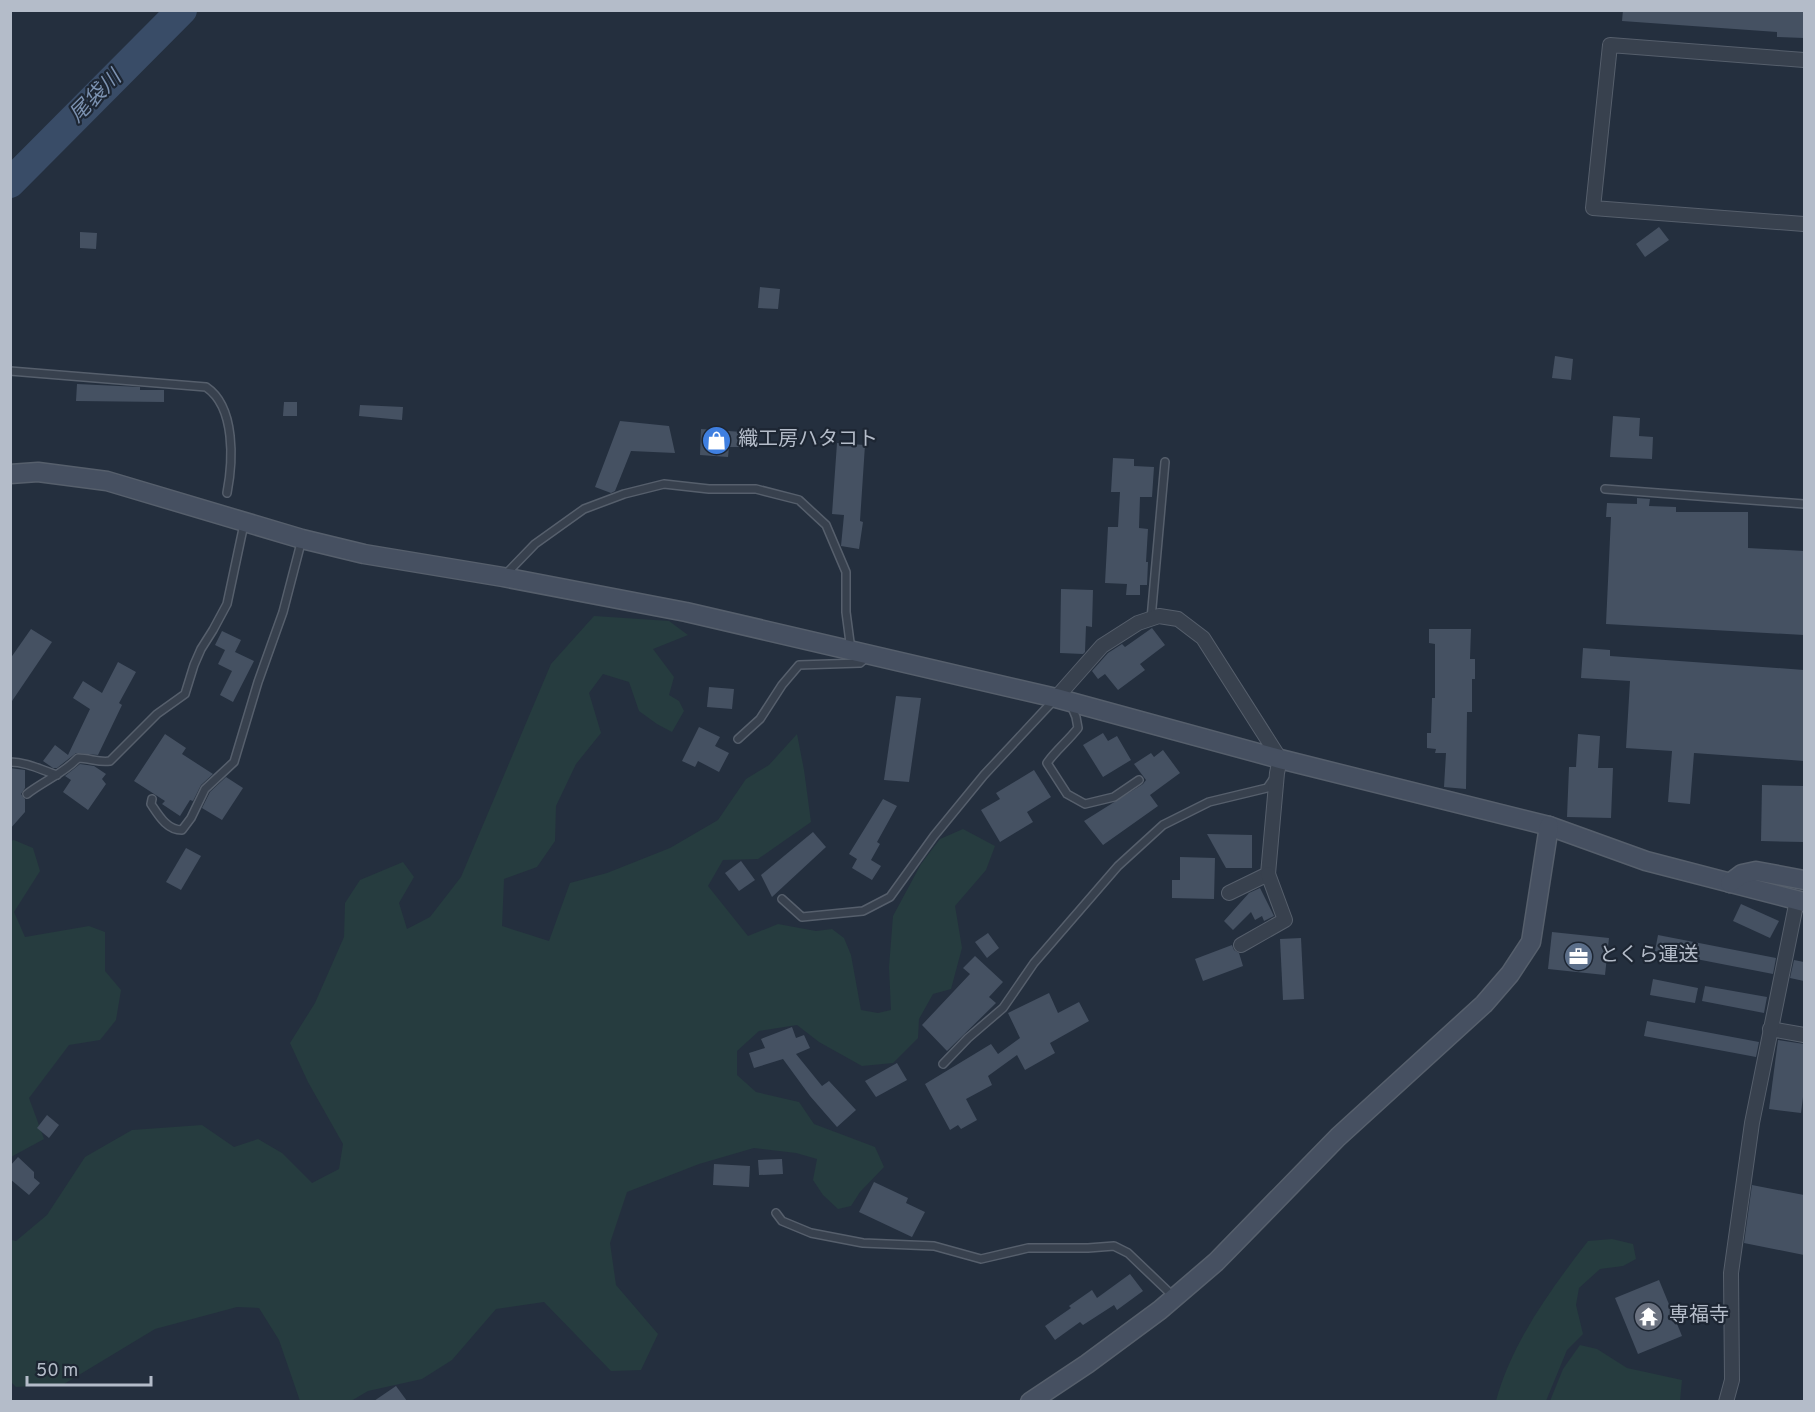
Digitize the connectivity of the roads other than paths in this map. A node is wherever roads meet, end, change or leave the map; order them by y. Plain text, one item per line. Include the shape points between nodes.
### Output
1 (1804, 60) edge
2 (1804, 224) edge
3 (10, 371) edge
4 (1165, 462) dead end
5 (10, 474) edge
6 (1605, 489) dead end
7 (227, 493) dead end
8 (1804, 504) edge
9 (245, 522) junction
10 (302, 539) junction
11 (503, 577) junction
12 (1151, 619) junction
13 (851, 650) junction
14 (870, 654) junction
15 (1063, 700) junction
16 (738, 739) dead end
17 (10, 762) edge
18 (1279, 766) junction
19 (57, 774) junction
20 (1139, 780) dead end
21 (27, 794) dead end
22 (152, 799) dead end
23 (1548, 826) junction
24 (1268, 874) junction
25 (1804, 880) edge
26 (1730, 883) junction
27 (1229, 893) dead end
28 (783, 899) dead end
29 (1801, 901) edge
30 (1241, 945) dead end
31 (1770, 1029) junction
32 (1804, 1035) edge
33 (943, 1064) dead end
34 (776, 1213) dead end
35 (1175, 1297) junction
36 (1030, 1401) edge
37 (1726, 1401) edge

1 - 2 street via 1610,45 1593,208
3 - 7 lane via 206,387 214,392 226,415 230,444
4 - 12 lane
5 - 9 street via 38,472 107,481
6 - 8 lane
9 - 10 street
9 - 19 lane via 227,604 201,649 185,694 157,714 110,761 78,758
10 - 11 street via 364,554
10 - 22 lane via 284,612 234,762 205,789 182,830 174,830 162,821
11 - 13 street via 686,612
11 - 13 lane via 535,544 584,509 624,494 664,484 756,489 799,500 826,525 846,572
12 - 15 street via 1102,646
12 - 18 street via 1178,619 1203,638
13 - 14 street
14 - 15 street
14 - 16 lane via 860,663 799,665 759,719
15 - 18 street
15 - 20 lane via 1076,717 1078,728 1047,763 1067,794 1085,804 1114,797
15 - 28 lane via 984,775 890,897 864,911 802,917
17 - 19 lane
18 - 23 street
18 - 24 street
18 - 33 lane via 1267,788 1209,802 1163,825 1118,866 1034,963 1003,1008
19 - 21 lane
23 - 26 street via 1646,861
23 - 35 street via 1531,942 1510,974 1484,1004 1338,1137 1216,1262
24 - 27 street
24 - 30 street via 1285,920
25 - 26 street via 1756,871 1742,874
26 - 29 street
29 - 31 street
31 - 32 street
31 - 37 street via 1731,1273 1732,1380
34 - 35 lane via 782,1221 811,1233 863,1244 934,1246 981,1259 1028,1248 1114,1246 1128,1253
35 - 36 street via 1087,1364

